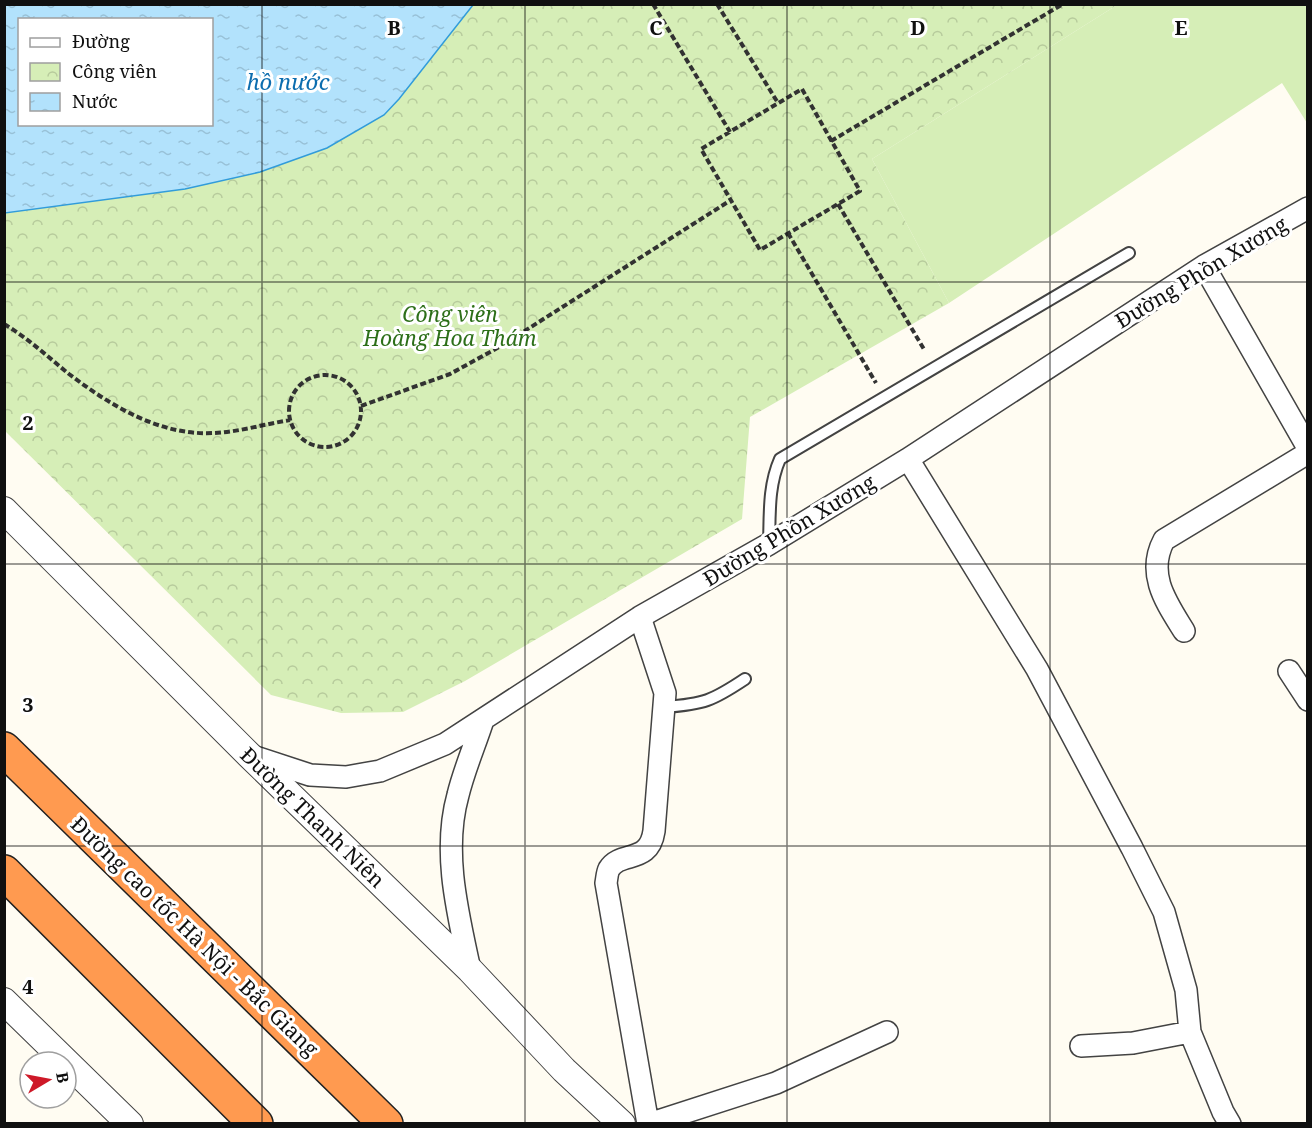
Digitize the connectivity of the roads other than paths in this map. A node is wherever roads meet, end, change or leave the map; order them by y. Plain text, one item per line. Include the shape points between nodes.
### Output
1 (1308, 207) edge
2 (1129, 253) dead end
3 (1204, 266) junction
4 (1308, 448) edge
5 (1308, 453) edge
6 (908, 459) junction
7 (4, 510) edge
8 (770, 544) junction
9 (640, 617) junction
10 (1184, 632) dead end
11 (1289, 671) dead end
12 (745, 678) dead end
13 (1308, 700) edge
14 (665, 706) junction
15 (483, 720) junction
16 (4, 749) edge
17 (249, 754) junction
18 (4, 872) edge
19 (470, 970) junction
20 (4, 1000) edge
21 (887, 1032) dead end
22 (1190, 1032) junction
23 (1081, 1046) dead end
24 (130, 1124) edge
25 (256, 1124) edge
26 (386, 1124) edge
27 (622, 1124) edge
28 (649, 1124) edge
29 (1230, 1124) edge

1 - 3 street, Đường Phồn Xương
2 - 8 lane via 780,459 771,491
3 - 4 street
3 - 6 street, Đường Phồn Xương
5 - 10 street via 1164,540 1158,552 1157,575 1164,597
6 - 8 street, Đường Phồn Xương
6 - 22 street via 1037,669 1164,912 1186,990
7 - 17 street, Đường Thanh Niên
8 - 9 street, Đường Phồn Xương
9 - 14 street via 665,693
9 - 15 street, Đường Phồn Xương
11 - 13 street
12 - 14 lane via 708,701
14 - 28 street via 652,843 644,851 613,864 606,883
15 - 17 street, Đường Phồn Xương via 445,744 380,771 346,777 310,775
15 - 19 street via 457,796 453,826 456,900
16 - 26 highway, Đường cao tốc Hà Nội - Bắc Giang
17 - 19 street, Đường Thanh Niên
18 - 25 highway
19 - 27 street, Đường Thanh Niên via 564,1070
20 - 24 street
21 - 28 street via 776,1083
22 - 23 street via 1133,1043
22 - 29 street

